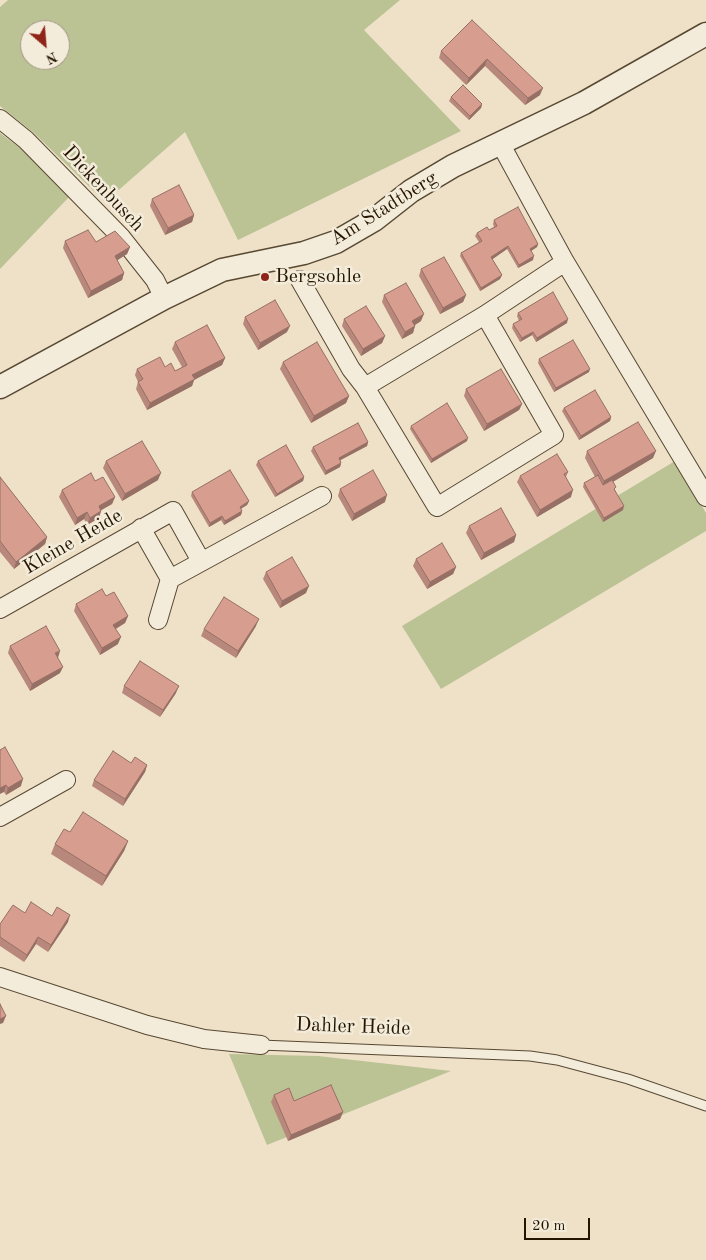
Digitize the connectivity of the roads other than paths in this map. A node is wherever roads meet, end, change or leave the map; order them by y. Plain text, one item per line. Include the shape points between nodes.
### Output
1 (706, 34) edge
2 (0, 119) edge
3 (500, 143) junction
4 (566, 262) junction
5 (300, 280) dead end
6 (164, 298) junction
7 (485, 315) junction
8 (365, 387) junction
9 (0, 388) edge
10 (322, 496) dead end
11 (706, 497) edge
12 (142, 528) junction
13 (201, 561) junction
14 (170, 579) junction
15 (0, 608) edge
16 (158, 620) dead end
17 (66, 780) dead end
18 (0, 817) edge
19 (0, 977) edge
20 (261, 1045) joint
21 (706, 1106) edge

1 - 3 street, Am Stadtberg via 584,102
2 - 6 street, Dickenbusch via 26,140 121,237 155,280
3 - 4 street
3 - 6 street, Am Stadtberg via 419,186 374,220 336,242 304,253 222,270
4 - 7 street
4 - 11 street
5 - 8 street via 351,369
6 - 9 street, Am Stadtberg
7 - 8 street
7 - 8 street via 554,435 437,507
10 - 13 street
12 - 13 street, Kleine Heide via 173,511
12 - 14 street, Kleine Heide
12 - 15 street, Kleine Heide
13 - 14 street
14 - 16 street
17 - 18 street
19 - 20 street, Dahler Heide via 147,1025 204,1039
20 - 21 lane, Dahler Heide via 557,1060 628,1078

